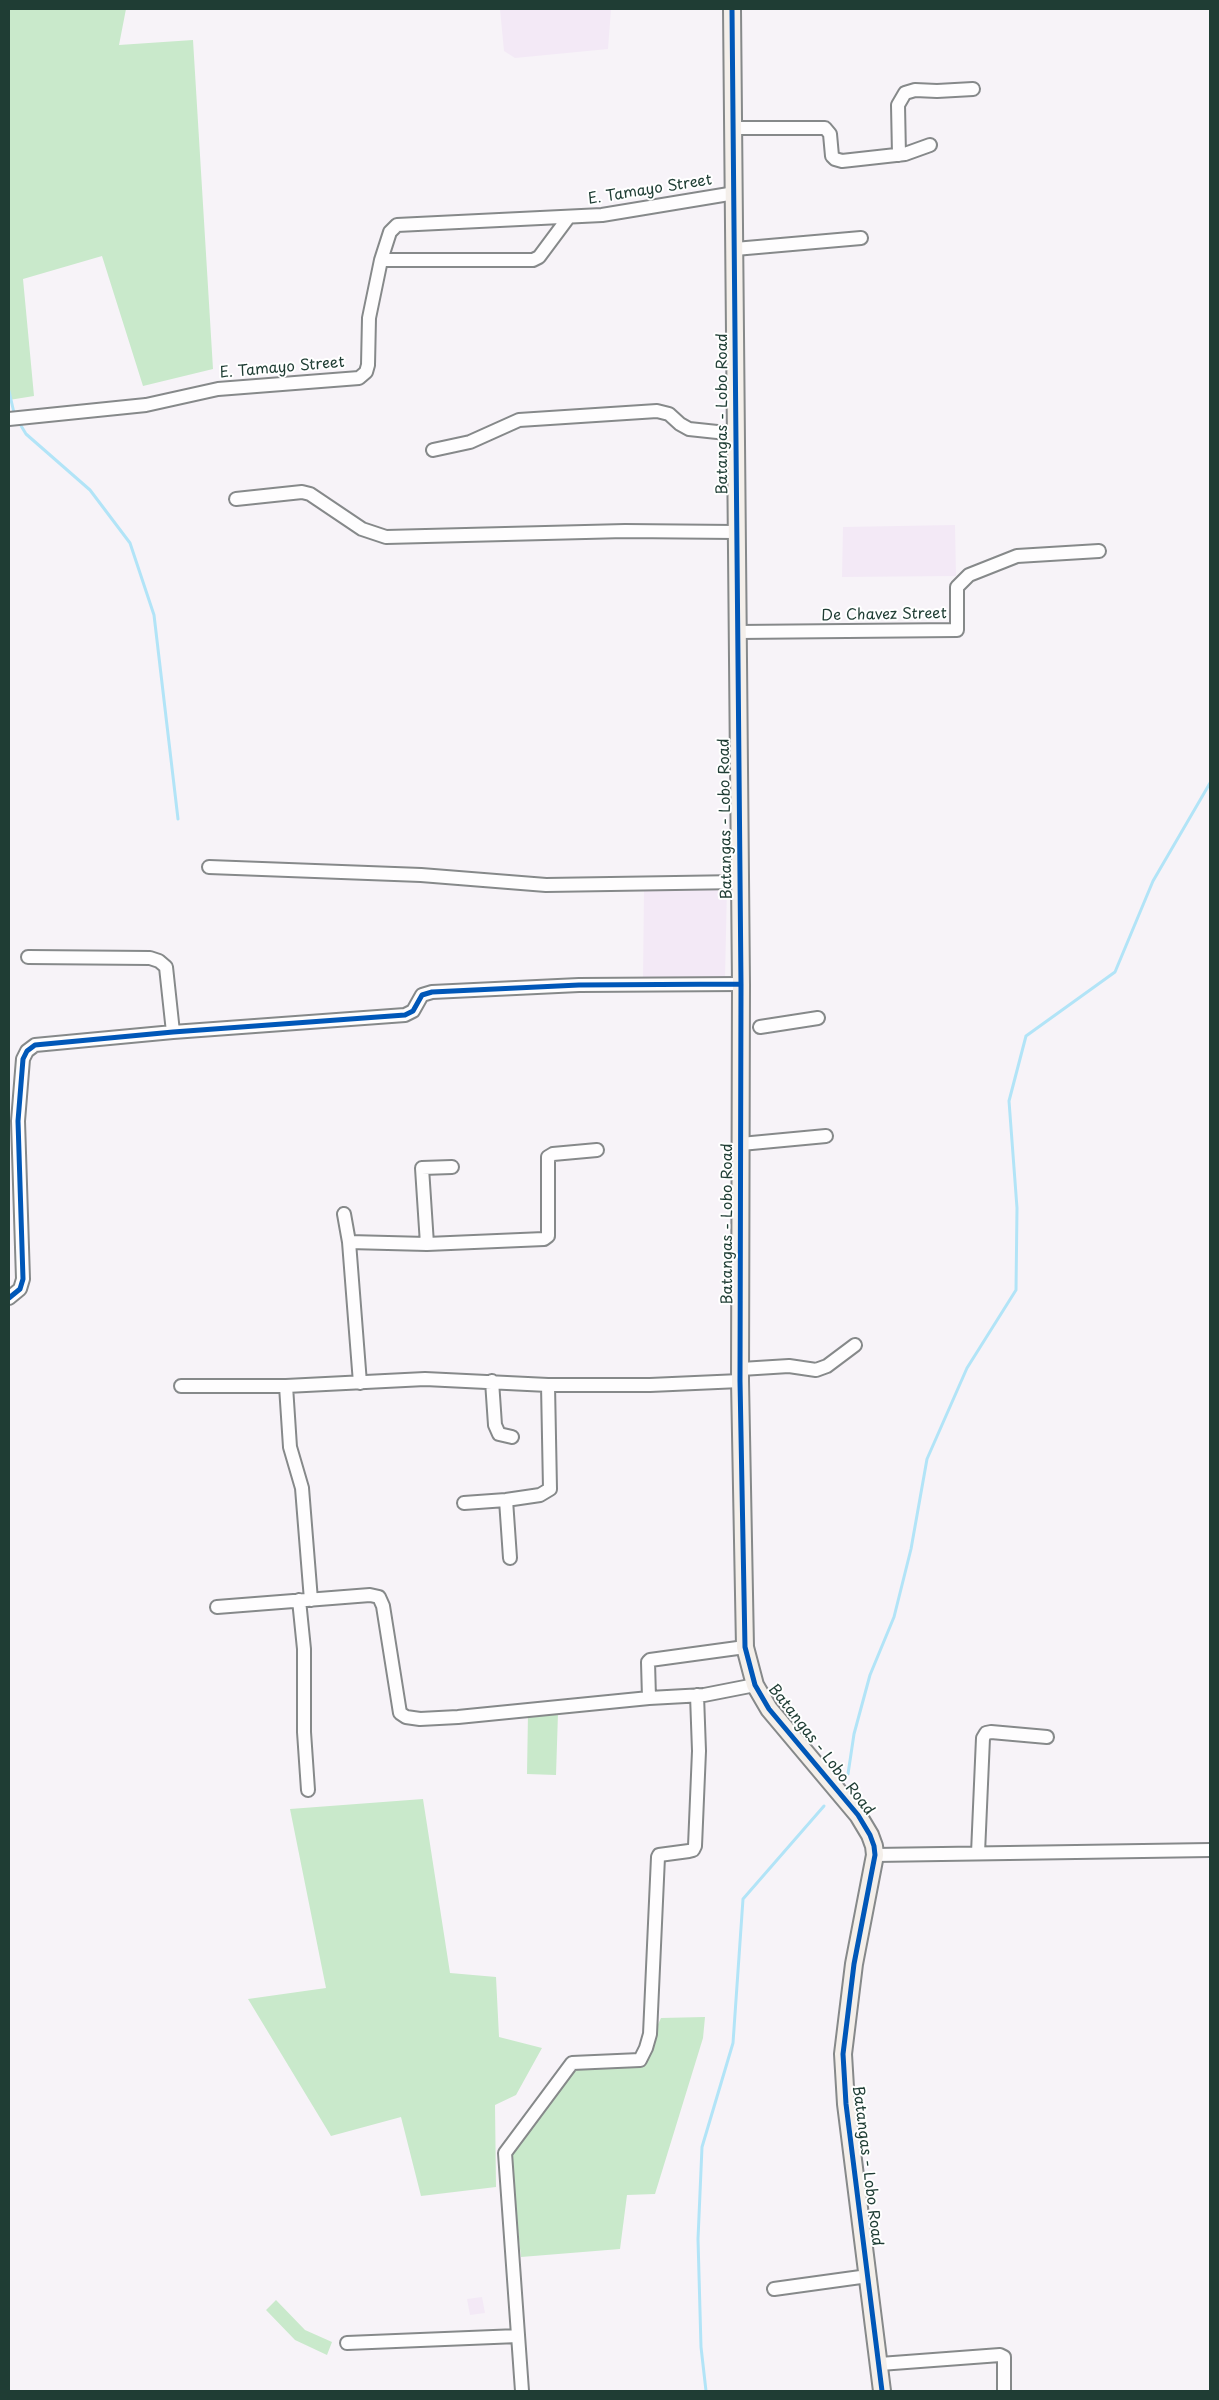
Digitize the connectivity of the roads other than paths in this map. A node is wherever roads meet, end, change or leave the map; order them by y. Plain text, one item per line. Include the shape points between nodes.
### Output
1 (732, 9) edge
2 (973, 89) dead end
3 (733, 128) junction
4 (930, 145) dead end
5 (899, 155) junction
6 (735, 193) junction
7 (568, 218) junction
8 (861, 238) dead end
9 (735, 249) junction
10 (381, 260) junction
11 (9, 419) edge
12 (736, 434) junction
13 (433, 450) dead end
14 (236, 499) dead end
15 (736, 532) junction
16 (1099, 550) dead end
17 (737, 632) junction
18 (210, 867) dead end
19 (740, 882) junction
20 (28, 957) dead end
21 (741, 984) junction
22 (818, 1018) dead end
23 (751, 1027) junction
24 (173, 1032) junction
25 (826, 1136) dead end
26 (741, 1144) junction
27 (598, 1150) dead end
28 (452, 1167) dead end
29 (344, 1214) dead end
30 (349, 1242) junction
31 (427, 1244) junction
32 (9, 1298) edge
33 (856, 1345) dead end
34 (740, 1375) junction
35 (492, 1381) junction
36 (360, 1384) junction
37 (548, 1385) junction
38 (182, 1386) dead end
39 (286, 1386) junction
40 (512, 1437) dead end
41 (506, 1500) junction
42 (464, 1503) dead end
43 (510, 1558) dead end
44 (305, 1600) junction
45 (217, 1607) dead end
46 (745, 1647) junction
47 (755, 1685) junction
48 (697, 1695) junction
49 (649, 1698) junction
50 (1047, 1737) dead end
51 (308, 1790) dead end
52 (1210, 1850) edge
53 (978, 1853) junction
54 (875, 1855) junction
55 (868, 2276) junction
56 (774, 2289) dead end
57 (518, 2336) junction
58 (347, 2343) dead end
59 (880, 2364) junction
60 (522, 2391) edge
61 (882, 2391) edge
62 (1004, 2391) edge

1 - 3 main road, Batangas - Lobo Road
2 - 5 street via 904,93 898,105
3 - 5 street via 825,128 830,134 832,156 842,161
3 - 6 main road, Batangas - Lobo Road
4 - 5 street
6 - 7 street, E. Tamayo Street
6 - 9 main road, Batangas - Lobo Road
7 - 10 street via 534,260
7 - 10 street, E. Tamayo Street via 397,225 390,232
8 - 9 street
9 - 12 main road, Batangas - Lobo Road
10 - 11 street, E. Tamayo Street via 370,318 368,365 359,378 218,389 146,405
12 - 13 street via 689,429 669,414 657,411 519,420 470,442
12 - 15 main road, Batangas - Lobo Road
14 - 15 street via 302,492 310,494 362,528 386,537
15 - 17 main road, Batangas - Lobo Road
16 - 17 street, De Chavez Street via 1017,556 969,575 957,587 957,630
17 - 19 main road, Batangas - Lobo Road
18 - 19 street via 421,875 546,885
19 - 21 main road, Batangas - Lobo Road
20 - 24 street via 150,958 159,961 166,967
21 - 23 main road, Batangas - Lobo Road
21 - 24 street via 579,985 432,992 422,995 413,1012 405,1015
22 - 23 street
23 - 26 main road, Batangas - Lobo Road
24 - 32 street via 35,1044 27,1051 23,1059 18,1121 23,1279 20,1290
25 - 26 street
26 - 34 main road, Batangas - Lobo Road
27 - 31 street via 548,1157 548,1236 544,1239
28 - 31 street via 422,1168
29 - 30 street
30 - 31 street
30 - 36 street
33 - 34 street via 816,1370 789,1366
34 - 37 street via 650,1385
34 - 46 main road, Batangas - Lobo Road
35 - 36 street via 425,1379
35 - 37 street
35 - 40 street via 495,1425 499,1434
36 - 39 street
37 - 41 street via 550,1489 540,1495
38 - 39 street
39 - 44 street via 290,1446 302,1488
41 - 42 street
41 - 43 street
44 - 45 street
44 - 49 street via 378,1597 383,1606 400,1713 406,1717 420,1719
44 - 51 street via 304,1732
46 - 47 main road, Batangas - Lobo Road
46 - 49 street via 650,1660
47 - 48 street
47 - 54 main road, Batangas - Lobo Road via 770,1709 864,1823
48 - 49 street
48 - 57 street via 699,1751 695,1846 693,1850 658,1857 648,2044 640,2060 572,2063 505,2153
50 - 53 street via 991,1732 982,1738
52 - 53 street
53 - 54 street
54 - 55 main road, Batangas - Lobo Road via 854,1964 843,2054 846,2104
55 - 56 street
55 - 59 main road, Batangas - Lobo Road
57 - 58 street
57 - 60 street
59 - 61 main road, Batangas - Lobo Road
59 - 62 street via 1000,2355 1004,2356

